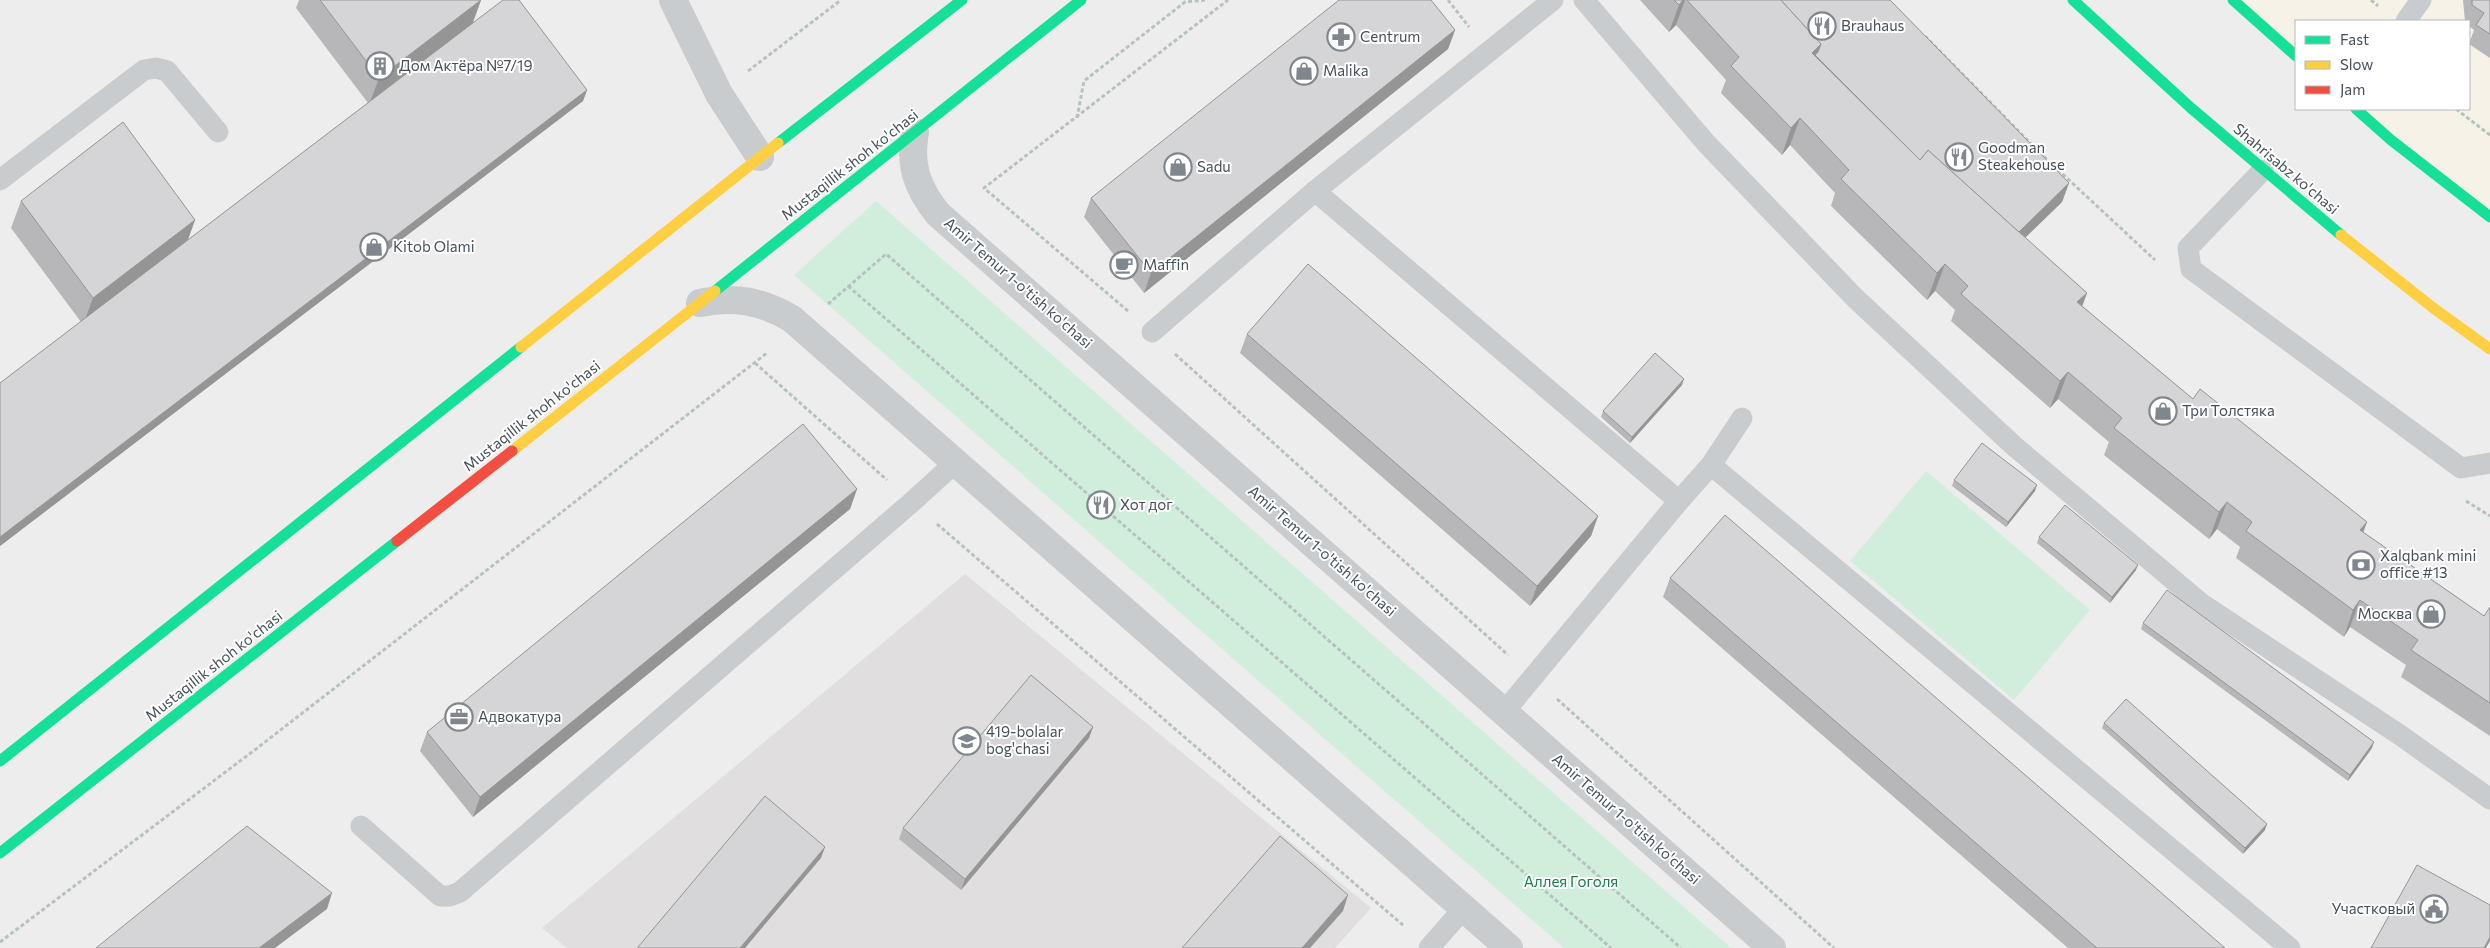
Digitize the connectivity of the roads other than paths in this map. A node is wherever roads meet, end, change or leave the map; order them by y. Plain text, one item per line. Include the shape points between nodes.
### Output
1 (673, 0) edge
2 (962, 0) edge
3 (1081, 0) edge
4 (1553, 0) edge
5 (1584, 0) edge
6 (2072, 0) edge
7 (2233, 0) edge
8 (2420, 0) edge
9 (2407, 20) edge
10 (2295, 55) edge
11 (2357, 110) edge
12 (218, 132) dead end
13 (915, 132) junction
14 (760, 157) junction
15 (2263, 170) junction
16 (0, 180) edge
17 (1315, 191) junction
18 (2490, 217) edge
19 (700, 303) junction
20 (1152, 332) road end
21 (2490, 349) edge
22 (1742, 418) dead end
23 (956, 462) junction
24 (2490, 464) edge
25 (1711, 465) junction
26 (1679, 501) junction
27 (1504, 712) junction
28 (0, 761) edge
29 (2490, 799) edge
30 (361, 826) dead end
31 (0, 853) edge
32 (1464, 908) junction
33 (1429, 948) edge
34 (1509, 948) edge
35 (1772, 948) edge
36 (2290, 948) edge

1 - 14 street via 719,94
2 - 14 main road
3 - 13 main road, Mustaqillik shoh ko'chasi
4 - 17 lane
5 - 29 lane via 1706,142 1855,298 2014,446 2202,604 2400,735
6 - 15 main road, Shahrisabz ko'chasi
7 - 10 main road
8 - 9 lane
11 - 18 main road
12 - 16 lane via 167,71 156,68 144,70
13 - 19 main road, Mustaqillik shoh ko'chasi
13 - 27 street, Amir Temur 1-o'tish ko'chasi via 912,154 916,178 925,198 938,214
14 - 28 main road
15 - 21 main road, Shahrisabz ko'chasi via 2394,278
15 - 24 lane via 2188,248 2192,269 2460,468
17 - 20 lane
17 - 26 lane
19 - 23 street via 730,298 744,300 792,319
19 - 31 main road, Mustaqillik shoh ko'chasi
22 - 25 lane
23 - 30 lane via 460,892 440,896
23 - 32 street
25 - 26 lane
25 - 36 lane
26 - 27 lane
27 - 35 street, Amir Temur 1-o'tish ko'chasi
32 - 33 lane
32 - 34 street

